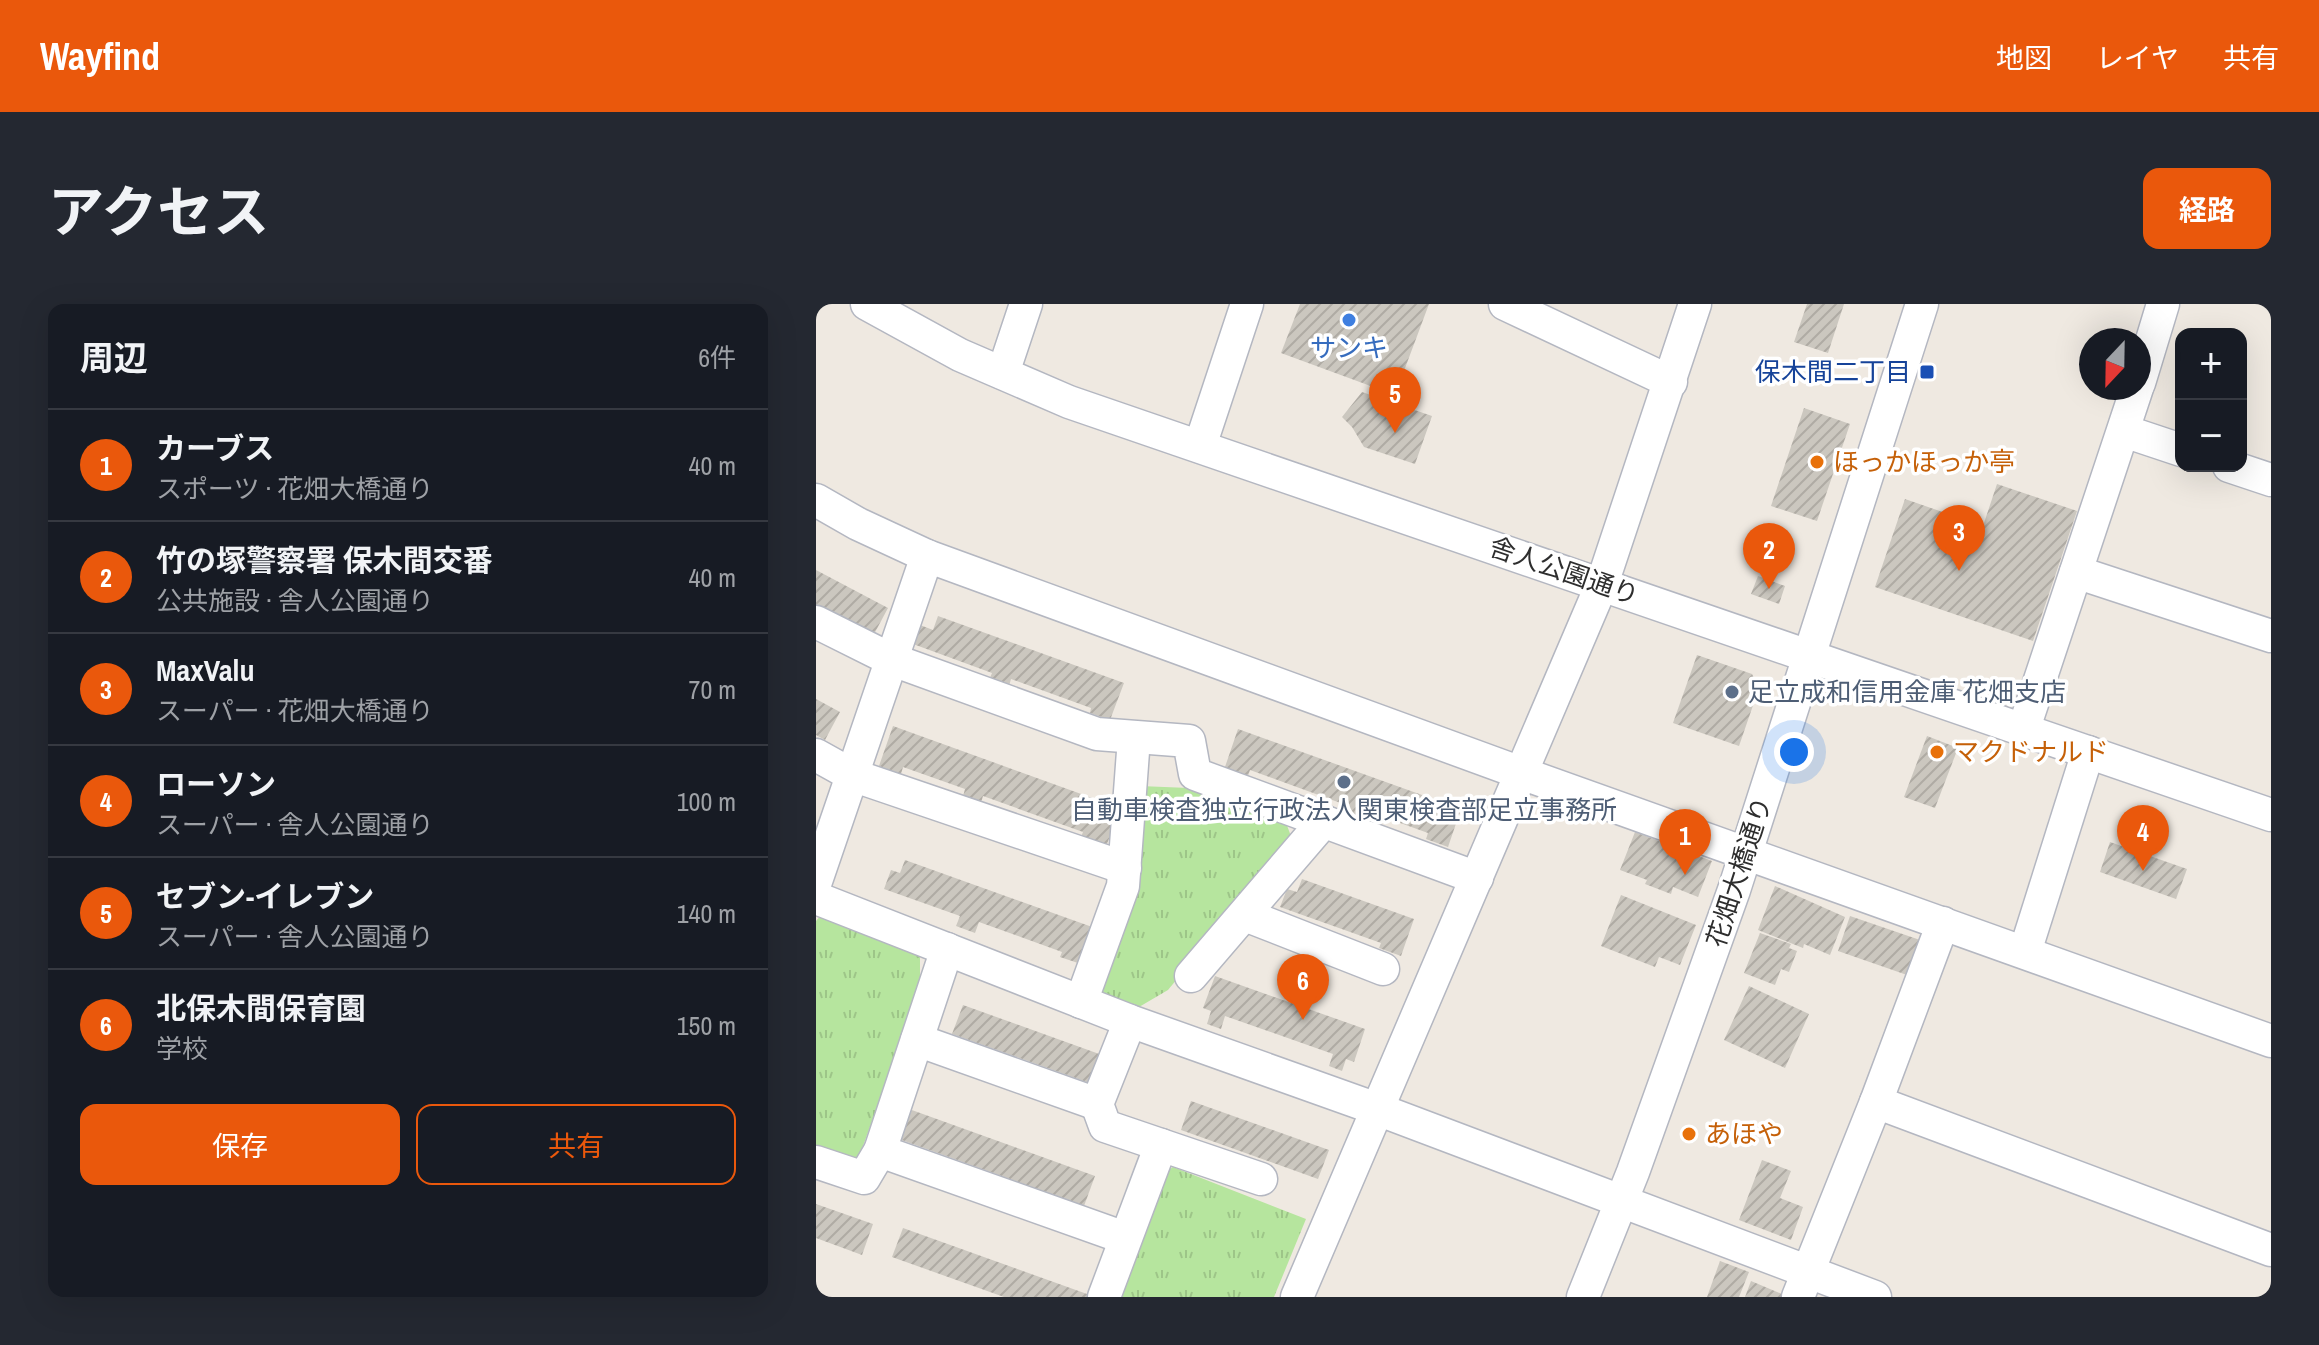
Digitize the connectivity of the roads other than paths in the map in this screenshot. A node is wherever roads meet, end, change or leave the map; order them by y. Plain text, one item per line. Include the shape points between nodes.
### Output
1 (867, 304) edge
2 (1026, 304) edge
3 (1247, 304) edge
4 (1505, 304) edge
5 (1695, 304) edge
6 (1922, 304) edge
7 (2163, 304) edge
8 (2151, 343) edge
9 (1003, 373) junction
10 (1671, 382) junction
11 (2133, 400) edge
12 (2124, 431) junction
13 (1200, 446) junction
14 (2175, 448) edge
15 (2247, 472) edge
16 (2271, 480) edge
17 (816, 500) edge
18 (927, 556) junction
19 (2076, 572) junction
20 (1602, 584) junction
21 (816, 622) edge
22 (2271, 636) edge
23 (1808, 656) junction
24 (890, 659) junction
25 (2023, 731) junction
26 (1134, 738) junction
27 (2088, 752) junction
28 (816, 755) edge
29 (1521, 773) junction
30 (852, 775) junction
31 (2271, 815) edge
32 (1324, 821) junction
33 (1746, 852) junction
34 (1125, 868) junction
35 (1477, 878) junction
36 (816, 881) edge
37 (816, 898) edge
38 (1245, 915) junction
39 (1943, 923) junction
40 (947, 949) junction
41 (2025, 952) junction
42 (1383, 969) dead end
43 (1191, 976) dead end
44 (1081, 1002) junction
45 (1130, 1021) junction
46 (917, 1040) junction
47 (2271, 1041) edge
48 (1876, 1102) junction
49 (1097, 1104) junction
50 (1377, 1109) junction
51 (1161, 1145) junction
52 (880, 1151) junction
53 (816, 1162) edge
54 (1261, 1179) dead end
55 (1622, 1203) junction
56 (1125, 1238) junction
57 (2271, 1250) edge
58 (1803, 1284) edge
59 (1104, 1297) edge
60 (1297, 1297) edge
61 (1583, 1297) edge
62 (1875, 1297) edge

1 - 9 street, 舎人公園通り
2 - 9 street
3 - 13 street
4 - 10 street
5 - 10 street
6 - 23 street, 花畑大橋通り
7 - 8 street
9 - 13 street, 舎人公園通り via 1069,402
10 - 20 street
11 - 12 street
12 - 14 street
12 - 19 street
13 - 20 street, 舎人公園通り
15 - 16 street
17 - 18 street
18 - 24 street
18 - 29 street
19 - 22 street
19 - 25 street
20 - 23 street, 舎人公園通り
20 - 29 street
21 - 24 street
23 - 25 street, 舎人公園通り
23 - 33 street, 花畑大橋通り
24 - 26 street via 1097,734
24 - 30 street
25 - 27 street, 舎人公園通り
26 - 32 street via 1189,741 1195,774
26 - 34 street
27 - 31 street, 舎人公園通り
27 - 41 street
28 - 30 street
29 - 33 street
29 - 35 street
30 - 34 street
30 - 36 street
32 - 35 street
32 - 38 street
33 - 39 street
33 - 55 street, 花畑大橋通り
34 - 44 street
35 - 50 street
37 - 40 street
38 - 42 street
38 - 43 street
39 - 41 street
39 - 48 street
40 - 44 street
40 - 46 street
41 - 47 street
44 - 45 street
45 - 49 street
45 - 50 street
46 - 49 street
46 - 52 street
48 - 57 street
48 - 58 street
49 - 51 street via 1105,1126
50 - 55 street
50 - 60 street
51 - 54 street
51 - 56 street
52 - 53 street via 864,1178
52 - 56 street
55 - 58 street
55 - 61 street, 花畑大橋通り
56 - 59 street
58 - 62 street

